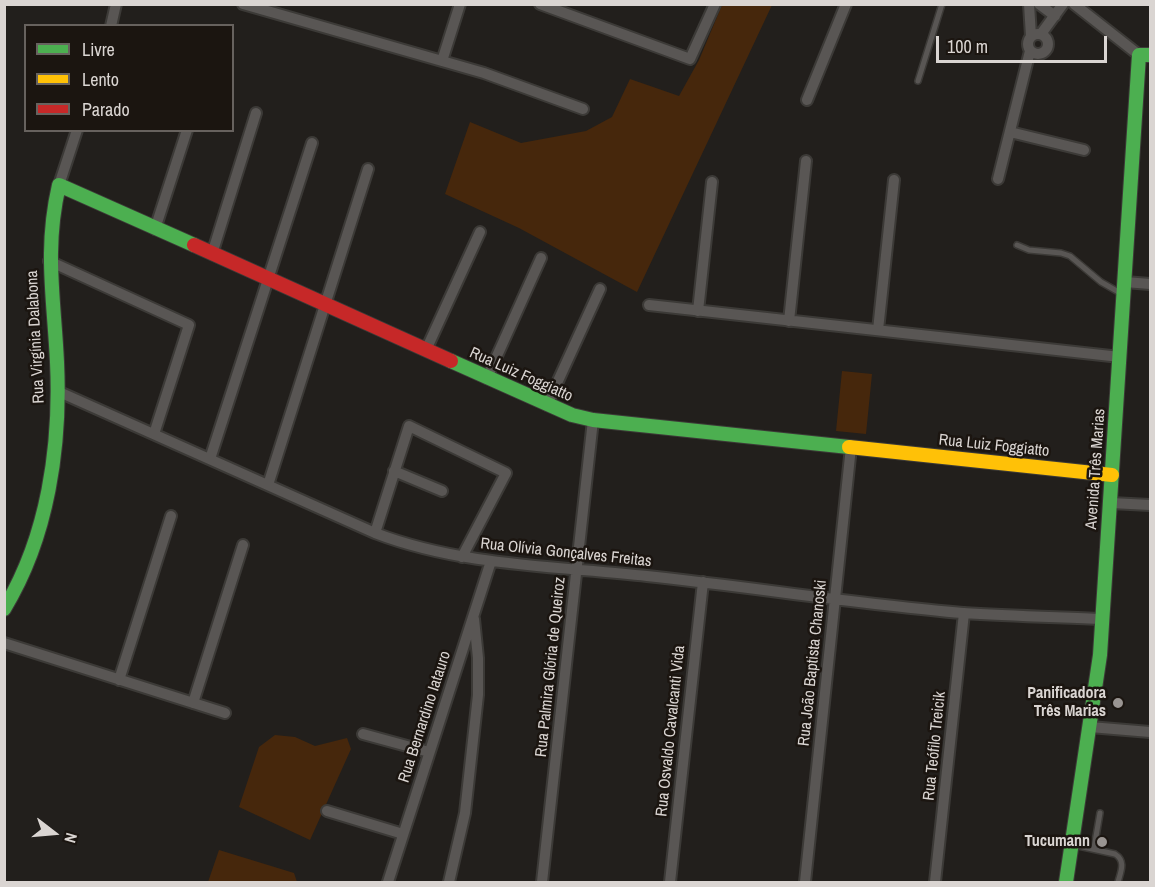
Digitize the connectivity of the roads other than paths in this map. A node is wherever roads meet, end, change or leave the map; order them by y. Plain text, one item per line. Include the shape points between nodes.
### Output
1 (116, 4) edge
2 (243, 4) edge
3 (460, 4) edge
4 (540, 4) edge
5 (715, 4) edge
6 (846, 4) edge
7 (942, 4) edge
8 (1029, 4) edge
9 (1039, 4) edge
10 (1064, 4) edge
11 (1074, 4) edge
12 (1055, 15) junction
13 (111, 24) edge
14 (1036, 35) junction
15 (1030, 51) junction
16 (1145, 55) edge
17 (442, 61) junction
18 (918, 81) dead end
19 (807, 100) dead end
20 (583, 109) dead end
21 (256, 113) dead end
22 (76, 132) edge
23 (186, 132) edge
24 (1010, 132) junction
25 (312, 142) dead end
26 (1084, 150) dead end
27 (806, 161) dead end
28 (368, 169) dead end
29 (999, 179) dead end
30 (894, 180) dead end
31 (712, 182) dead end
32 (59, 185) junction
33 (155, 229) junction
34 (480, 232) dead end
35 (1017, 245) dead end
36 (212, 254) junction
37 (541, 258) dead end
38 (49, 261) junction
39 (268, 279) junction
40 (1150, 284) edge
41 (600, 289) dead end
42 (1124, 289) junction
43 (325, 305) junction
44 (649, 305) dead end
45 (698, 310) junction
46 (789, 321) junction
47 (878, 330) junction
48 (426, 351) junction
49 (1120, 357) junction
50 (487, 378) junction
51 (57, 391) junction
52 (547, 405) junction
53 (593, 420) junction
54 (154, 434) junction
55 (851, 447) junction
56 (210, 459) junction
57 (394, 471) junction
58 (1112, 475) junction
59 (268, 485) junction
60 (442, 490) dead end
61 (1111, 503) junction
62 (1150, 505) edge
63 (171, 516) dead end
64 (375, 533) junction
65 (243, 545) dead end
66 (462, 557) junction
67 (491, 561) junction
68 (577, 568) junction
69 (703, 582) junction
70 (835, 600) junction
71 (4, 609) edge
72 (964, 613) junction
73 (473, 616) junction
74 (1103, 619) junction
75 (4, 643) edge
76 (119, 680) junction
77 (193, 703) junction
78 (225, 713) dead end
79 (1090, 727) junction
80 (1150, 732) edge
81 (363, 734) dead end
82 (429, 753) junction
83 (327, 811) dead end
84 (1100, 813) dead end
85 (403, 834) junction
86 (1072, 845) junction
87 (1094, 848) junction
88 (388, 882) edge
89 (449, 882) edge
90 (542, 882) edge
91 (670, 882) edge
92 (805, 882) edge
93 (935, 882) edge
94 (1066, 882) edge
95 (1118, 882) edge

1 - 13 street
2 - 17 street
3 - 17 street
4 - 5 street via 690,59
6 - 19 street
7 - 18 lane
8 - 14 street
9 - 12 street
10 - 12 street
11 - 16 street
12 - 14 street
14 - 15 street via 1028,43
14 - 15 street via 1048,39 1048,48 1042,54
15 - 24 street
16 - 42 street, Avenida Três Marias
17 - 20 street
21 - 36 street
22 - 32 street, Rua Virgínia Dalabona
23 - 33 street
24 - 26 street
24 - 29 street
25 - 39 street
27 - 46 street
28 - 43 street
30 - 47 street
31 - 45 street
32 - 33 street, Rua Luiz Foggiatto
32 - 38 street, Rua Virgínia Dalabona
33 - 36 street, Rua Luiz Foggiatto
34 - 48 street
35 - 42 lane via 1070,256 1101,282
36 - 39 street, Rua Luiz Foggiatto
37 - 50 street
38 - 51 street, Rua Virgínia Dalabona
38 - 54 street via 189,325
39 - 43 street, Rua Luiz Foggiatto
39 - 56 street
40 - 42 street
41 - 52 street
42 - 49 street, Avenida Três Marias
43 - 48 street, Rua Luiz Foggiatto
43 - 59 street
44 - 45 street
45 - 46 street
46 - 47 street
47 - 49 street
48 - 50 street, Rua Luiz Foggiatto
49 - 58 street, Avenida Três Marias
50 - 52 street, Rua Luiz Foggiatto
51 - 54 street, Rua Olívia Gonçalves Freitas
51 - 71 street, Rua Virgínia Dalabona via 40,523 30,559
52 - 53 street, Rua Luiz Foggiatto
53 - 55 street, Rua Luiz Foggiatto
53 - 68 street, Rua Palmira Glória de Queiroz
54 - 56 street, Rua Olívia Gonçalves Freitas
55 - 58 street, Rua Luiz Foggiatto
55 - 70 street, Rua João Baptista Chanoski
56 - 59 street, Rua Olívia Gonçalves Freitas
57 - 60 street
57 - 64 street
57 - 66 street via 408,426 506,473
58 - 61 street, Avenida Três Marias
59 - 64 street, Rua Olívia Gonçalves Freitas
61 - 62 street
61 - 74 street, Avenida Três Marias
63 - 76 street
64 - 66 street, Rua Olívia Gonçalves Freitas via 407,545
65 - 77 street
66 - 67 street, Rua Olívia Gonçalves Freitas
67 - 68 street, Rua Olívia Gonçalves Freitas
67 - 73 street, Rua Bernardino Iatauro
68 - 69 street, Rua Olívia Gonçalves Freitas
68 - 90 street, Rua Palmira Glória de Queiroz
69 - 70 street, Rua Olívia Gonçalves Freitas
69 - 91 street, Rua Osvaldo Cavalcanti Vida
70 - 72 street, Rua Olívia Gonçalves Freitas
70 - 92 street, Rua João Baptista Chanoski
72 - 74 street, Rua Olívia Gonçalves Freitas
72 - 93 street, Rua Teófilo Treicik
73 - 82 street, Rua Bernardino Iatauro
73 - 89 street via 478,695 465,813
74 - 79 street, Avenida Três Marias
75 - 76 street
76 - 77 street
77 - 78 street
79 - 80 street
79 - 86 street, Avenida Três Marias
81 - 82 street
82 - 85 street, Rua Bernardino Iatauro
83 - 85 street
84 - 87 lane
85 - 88 street, Rua Bernardino Iatauro
86 - 87 lane
86 - 94 street, Avenida Três Marias
87 - 95 lane via 1120,857

